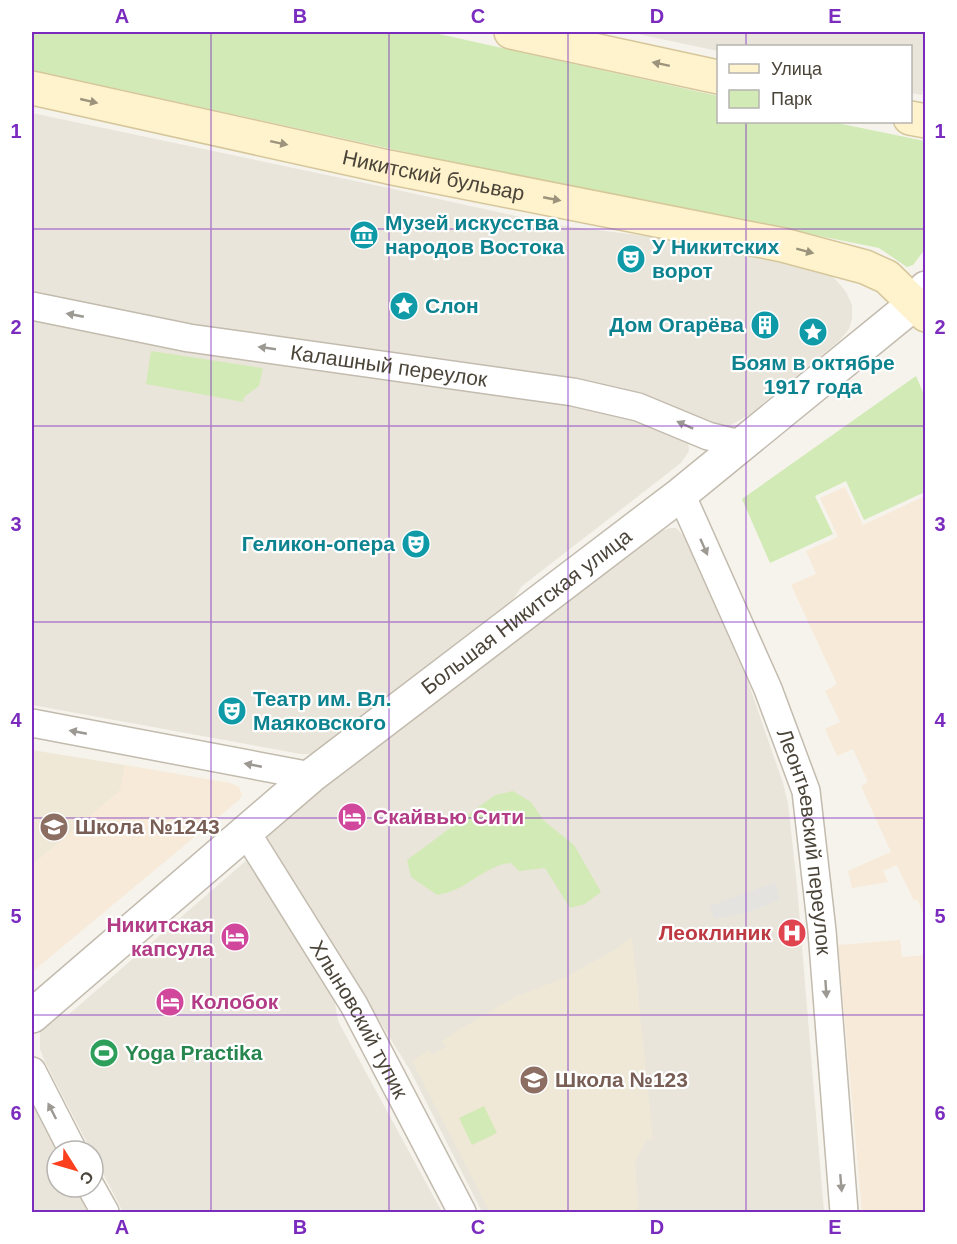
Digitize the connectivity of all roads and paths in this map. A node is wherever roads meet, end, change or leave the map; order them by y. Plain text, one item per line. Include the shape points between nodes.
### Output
1 (511, 32) edge
2 (717, 77) edge
3 (32, 88) edge
4 (923, 302) edge
5 (32, 306) edge
6 (740, 444) junction
7 (681, 494) junction
8 (32, 723) edge
9 (311, 776) junction
10 (246, 832) junction
11 (32, 1016) edge
12 (32, 1071) edge
13 (67, 1139) edge
14 (462, 1212) edge
15 (844, 1212) edge

2 -> 1 main road
3 -> 4 main road, Никитский бульвар via 388,167 783,245 874,271
4 - 6 street, Большая Никитская улица
6 -> 5 street, Калашный переулок via 708,436 638,407 573,392 189,338
6 - 7 street, Большая Никитская улица
7 - 9 street, Большая Никитская улица
7 -> 15 street, Леонтьевский переулок via 768,689 806,791 822,931
9 -> 8 street
9 - 10 street, Большая Никитская улица
10 - 11 street, Большая Никитская улица
10 - 14 street, Хлыновский тупик via 354,1005
13 -> 12 street

